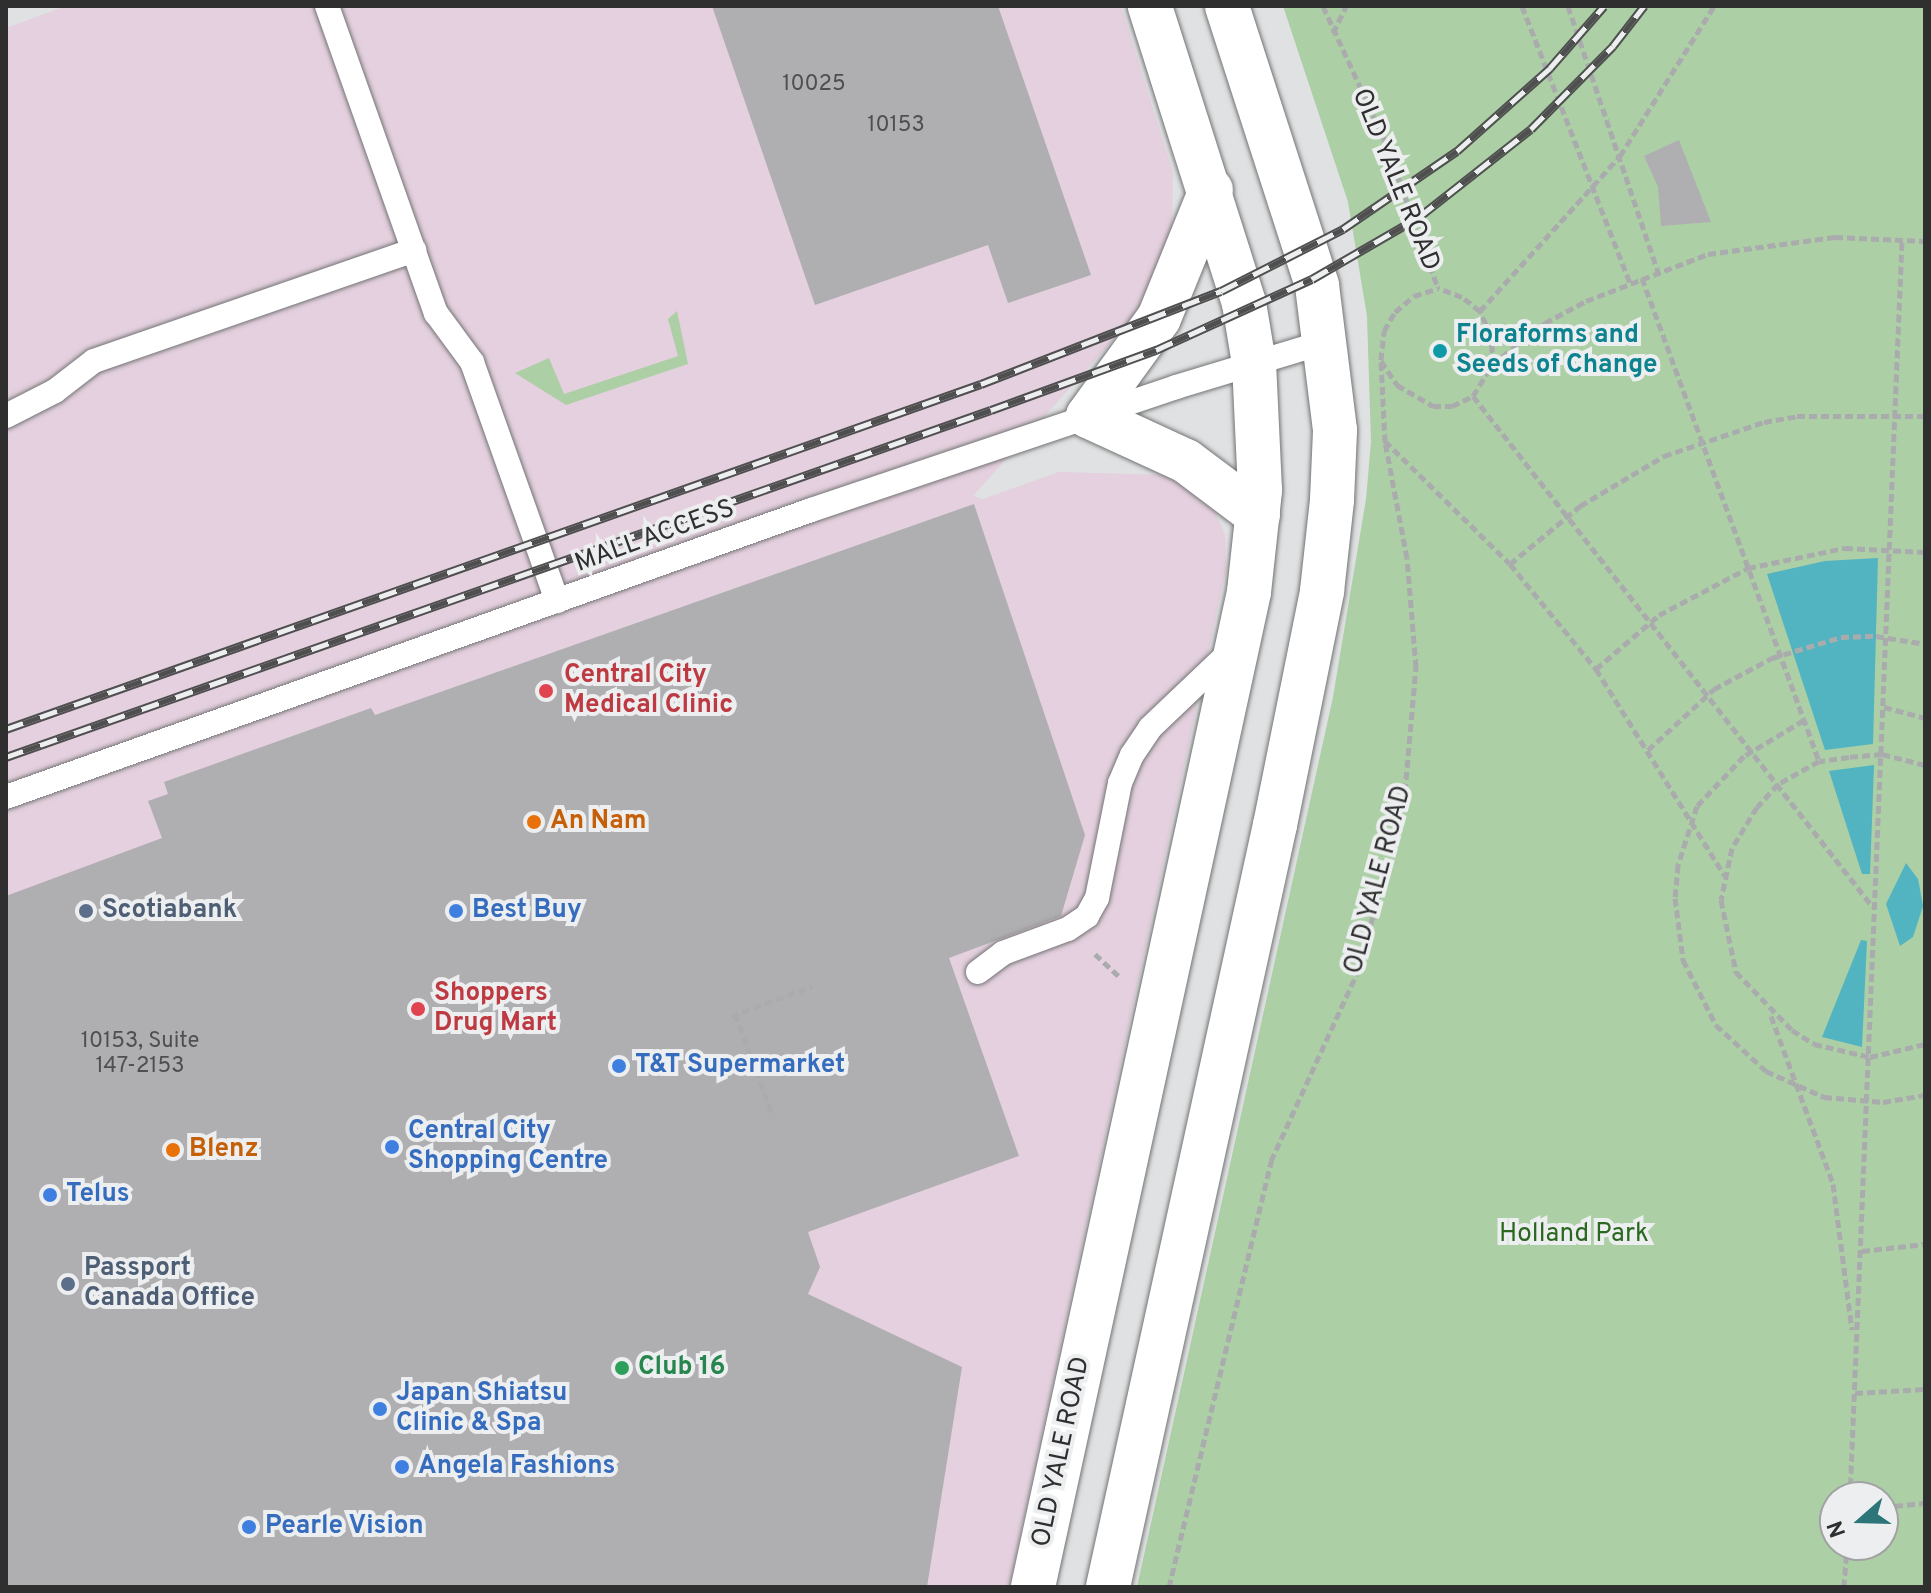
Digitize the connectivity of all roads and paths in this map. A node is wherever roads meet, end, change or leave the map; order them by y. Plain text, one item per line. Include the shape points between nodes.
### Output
1 (327, 6) edge
2 (1150, 6) edge
3 (1227, 6) edge
4 (1323, 6) edge
5 (1346, 6) edge
6 (1522, 6) edge
7 (1568, 6) edge
8 (1714, 6) edge
9 (1333, 34) junction
10 (1620, 156) junction
11 (1593, 187) junction
12 (1211, 190) junction
13 (1902, 238) junction
14 (1925, 241) edge
15 (414, 250) junction
16 (1658, 272) junction
17 (1642, 278) junction
18 (1630, 283) junction
19 (1438, 288) junction
20 (1480, 311) junction
21 (1328, 341) junction
22 (1381, 360) junction
23 (1254, 363) junction
24 (1493, 364) junction
25 (1473, 396) junction
26 (1896, 413) junction
27 (6, 416) edge
28 (1088, 416) junction
29 (1925, 416) edge
30 (1385, 442) junction
31 (1702, 444) junction
32 (1258, 515) junction
33 (1566, 518) junction
34 (1890, 548) junction
35 (1925, 552) edge
36 (1510, 564) junction
37 (1748, 568) junction
38 (557, 601) junction
39 (1649, 623) junction
40 (1884, 637) junction
41 (1238, 644) junction
42 (1925, 644) edge
43 (1780, 655) junction
44 (1596, 669) junction
45 (1706, 696) junction
46 (1884, 707) junction
47 (1925, 718) edge
48 (1804, 720) junction
49 (1648, 750) junction
50 (1751, 751) junction
51 (1882, 754) junction
52 (1819, 761) junction
53 (1925, 765) edge
54 (1778, 784) junction
55 (6, 797) edge
56 (1692, 820) junction
57 (1724, 876) junction
58 (1873, 907) junction
59 (978, 972) dead end
60 (813, 986) dead end
61 (1769, 1012) junction
62 (1925, 1044) edge
63 (1870, 1057) junction
64 (1801, 1090) junction
65 (1925, 1095) edge
66 (1869, 1101) junction
67 (773, 1116) dead end
68 (1925, 1244) edge
69 (1862, 1251) junction
70 (1854, 1343) junction
71 (1925, 1389) edge
72 (1855, 1393) junction
73 (1851, 1481) edge
74 (1925, 1503) edge
75 (1899, 1505) edge
76 (1846, 1561) edge
77 (1033, 1587) edge
78 (1108, 1587) edge
79 (1169, 1587) edge
80 (1844, 1587) edge

1 - 15 lane
2 - 12 main road, OLD YALE ROAD
3 - 21 main road via 1298,217
4 - 9 path, OLD YALE ROAD
5 - 9 path
6 - 11 path
7 - 10 path
8 - 10 path
9 - 19 path, OLD YALE ROAD via 1385,141
10 - 11 path
10 - 16 path
11 - 18 path
11 - 20 path
12 - 23 main road, OLD YALE ROAD via 1244,303
12 - 28 main road via 1159,318
13 - 14 path
13 - 16 path via 1762,244
13 - 26 path
15 - 27 lane via 94,361 55,391
15 - 38 lane via 436,313 472,362
16 - 17 path
17 - 18 path
17 - 31 path
18 - 24 path via 1545,323
19 - 20 path
19 - 22 path, OLD YALE ROAD via 1414,296 1395,312 1384,331
20 - 24 path via 1491,335
21 - 23 lane, MALL ACCESS
21 - 78 main road via 1335,430 1322,591
22 - 25 path via 1397,385 1433,406 1452,406
22 - 30 path, OLD YALE ROAD
23 - 28 lane, MALL ACCESS
23 - 32 main road, OLD YALE ROAD
24 - 25 path
25 - 33 path
26 - 29 path
26 - 31 path via 1797,416
26 - 34 path
28 - 32 main road via 1186,461
28 - 38 lane, MALL ACCESS
30 - 36 path
30 - 79 path, OLD YALE ROAD via 1407,558 1416,667 1404,803 1358,971 1271,1161
31 - 33 path via 1664,456
31 - 37 path
32 - 41 main road, OLD YALE ROAD
33 - 36 path
33 - 39 path
34 - 35 path
34 - 37 path via 1812,552
34 - 40 path
36 - 44 path
37 - 39 path via 1700,590
37 - 43 path
38 - 55 lane, MALL ACCESS
39 - 44 path
39 - 45 path
40 - 42 path
40 - 43 path via 1826,639
40 - 46 path
41 - 59 lane via 1150,728 1120,783 1097,898 1087,916 1068,929 1003,953
41 - 77 main road, OLD YALE ROAD
43 - 45 path
43 - 48 path
44 - 49 path
45 - 49 path
45 - 50 path
46 - 47 path
46 - 51 path
48 - 50 path
48 - 52 path
49 - 56 path
50 - 54 path
50 - 56 path via 1711,786
51 - 52 path
51 - 53 path
51 - 58 path
52 - 54 path
54 - 57 path via 1742,827
54 - 58 path
56 - 57 path
56 - 64 path via 1675,898 1683,960 1698,996 1726,1036 1766,1071
57 - 61 path via 1723,924 1736,972
58 - 63 path
60 - 67 path via 733,1015
61 - 63 path via 1814,1044
61 - 64 path
62 - 63 path
63 - 66 path
64 - 66 path
64 - 70 path via 1833,1184
65 - 66 path
66 - 69 path
68 - 69 path
69 - 70 path
70 - 72 path
71 - 72 path
72 - 73 path
74 - 75 path
76 - 80 path

